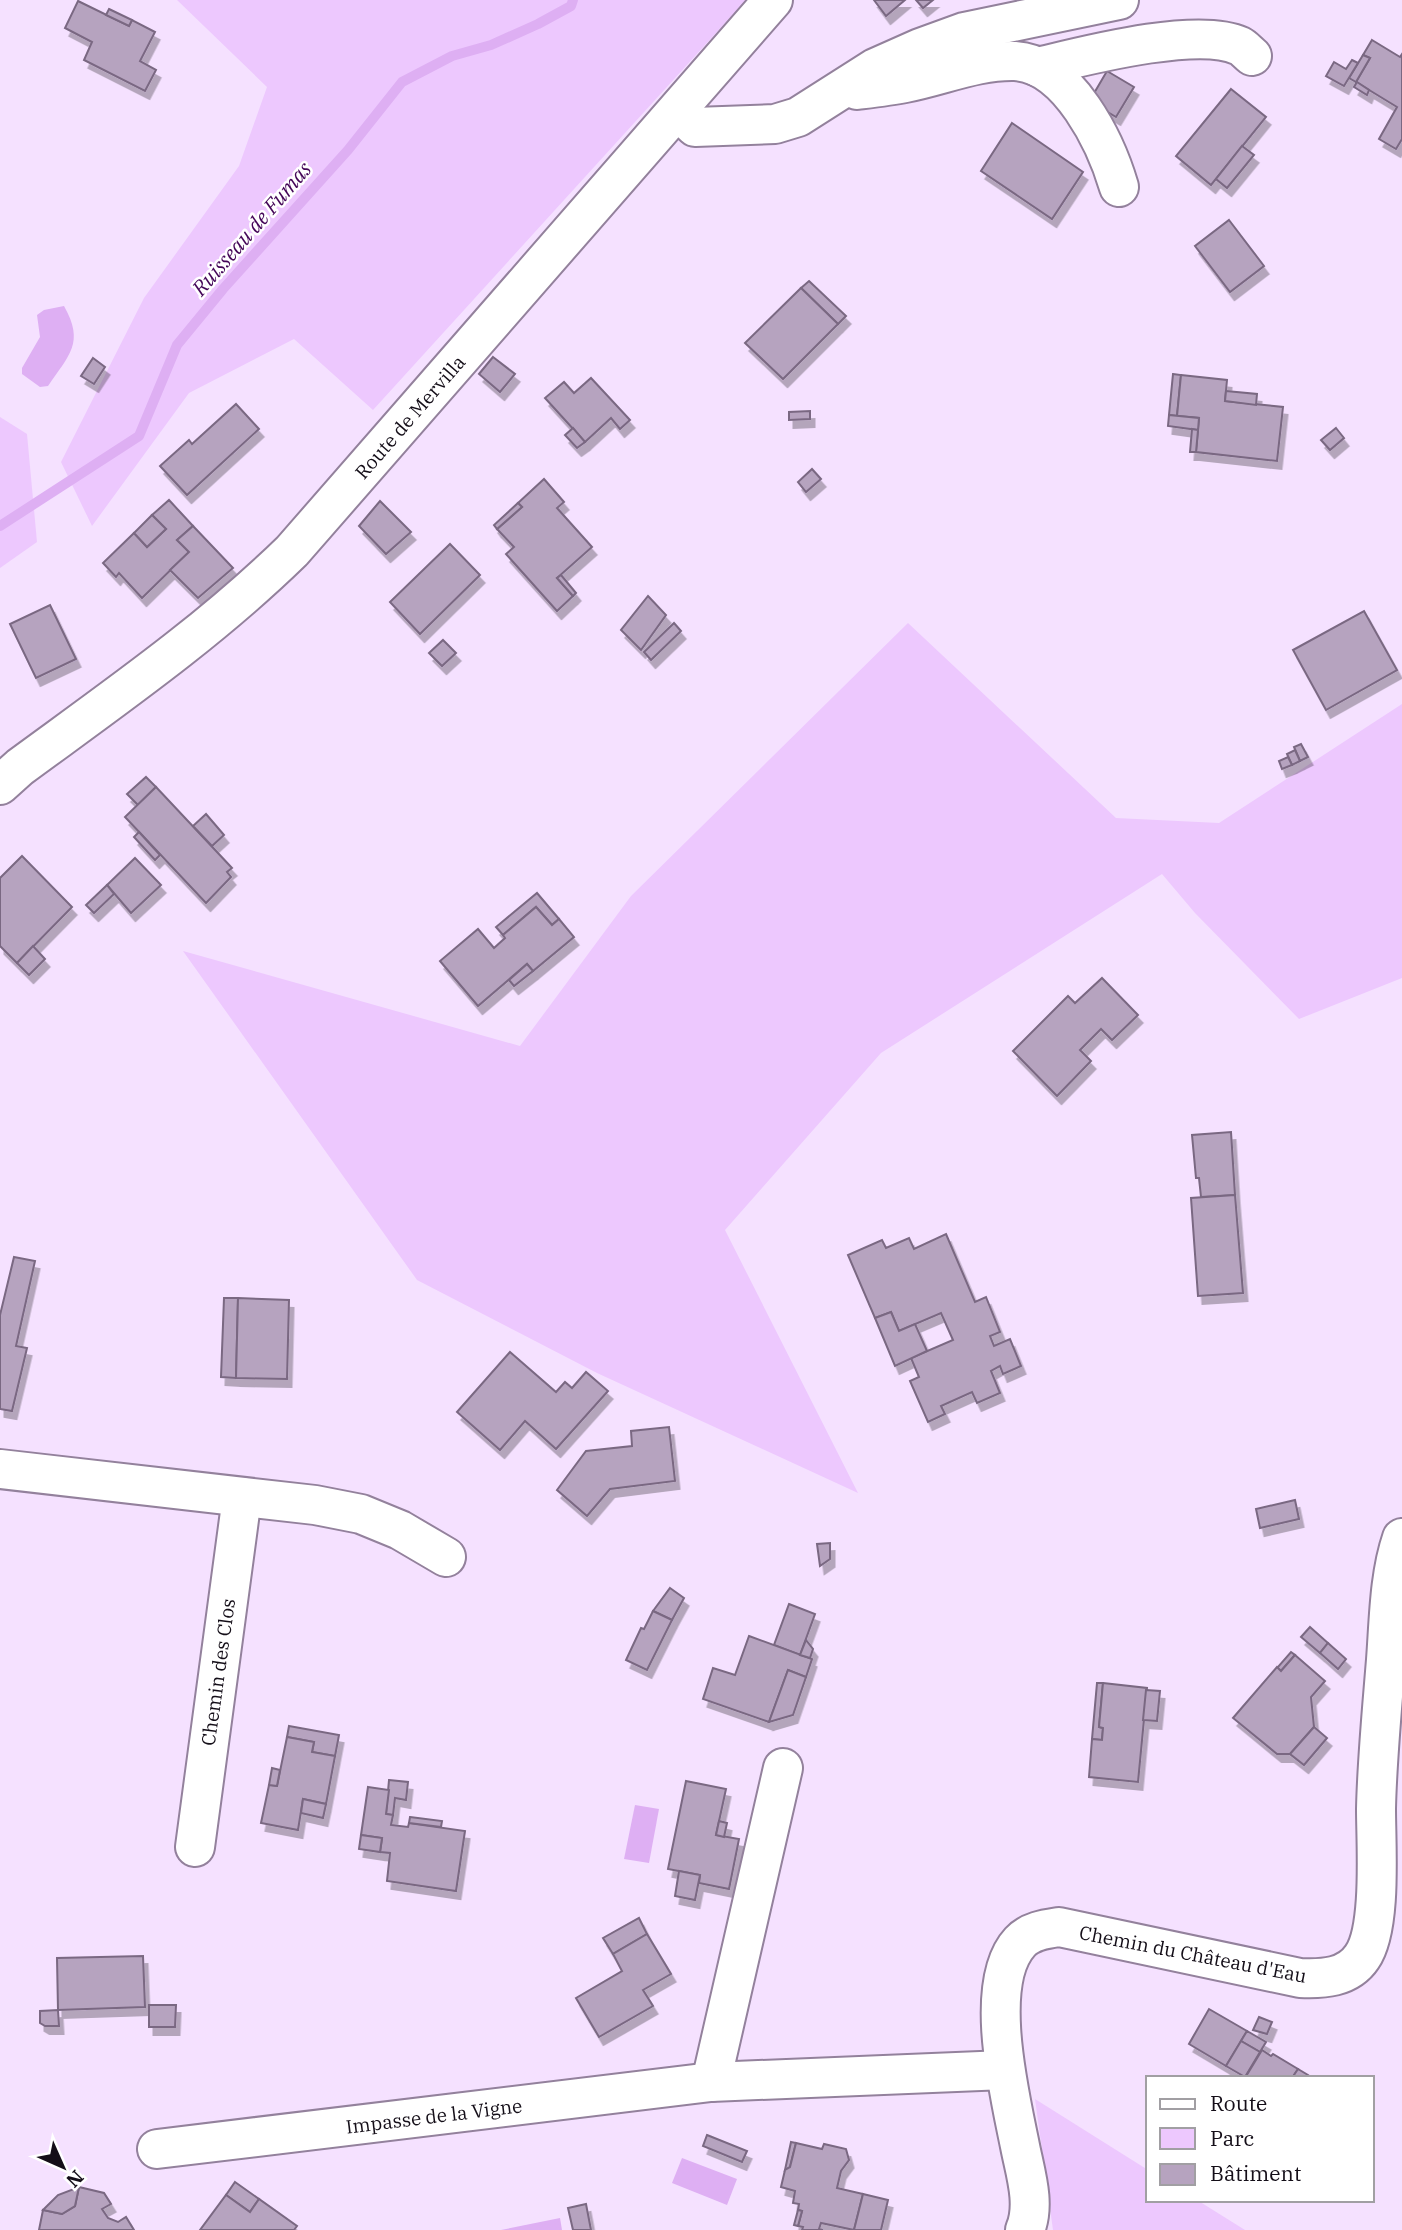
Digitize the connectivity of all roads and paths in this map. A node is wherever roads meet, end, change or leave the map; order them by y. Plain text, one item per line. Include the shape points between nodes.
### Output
1 (773, 0) edge
2 (1119, 0) edge
3 (1252, 56) dead end
4 (1038, 67) junction
5 (835, 93) junction
6 (678, 111) junction
7 (1119, 187) dead end
8 (0, 785) edge
9 (0, 1469) edge
10 (242, 1497) junction
11 (1402, 1538) edge
12 (446, 1557) dead end
13 (783, 1768) dead end
14 (195, 1847) dead end
15 (1005, 2070) junction
16 (711, 2082) junction
17 (157, 2149) dead end
18 (1025, 2230) edge

1 - 6 street, Route de Mervilla
2 - 5 street via 964,32 875,68
3 - 4 street via 1242,46 1204,38
4 - 5 street via 1018,61 986,62 905,83
4 - 7 street via 1076,99 1091,121 1109,154
5 - 6 street via 798,117 775,124 695,127
6 - 8 street, Route de Mervilla via 284,559 184,647
9 - 10 street
10 - 12 street via 361,1514
10 - 14 street, Chemin des Clos
11 - 15 street, Chemin du Château d'Eau via 1389,1610 1374,1916 1362,1957 1345,1973 1300,1978 1059,1927 1040,1930 1021,1941 1006,1965 1001,1996
13 - 16 street
15 - 16 street, Impasse de la Vigne
15 - 18 street, Chemin du Château d'Eau via 1030,2197
16 - 17 street, Impasse de la Vigne

